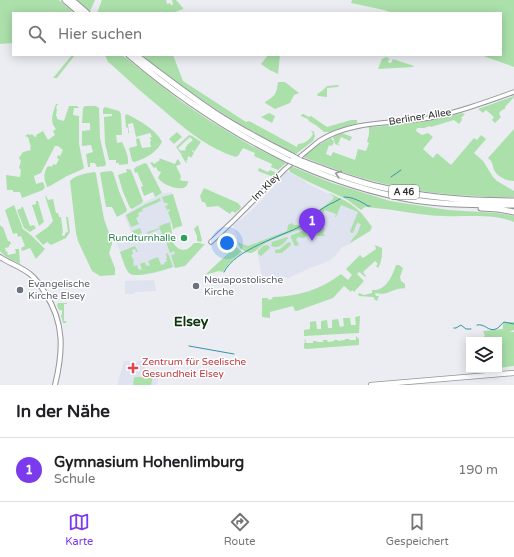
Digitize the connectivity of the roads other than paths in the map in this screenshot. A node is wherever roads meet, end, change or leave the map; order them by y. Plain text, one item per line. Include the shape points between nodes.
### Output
1 (65, 0) edge
2 (72, 0) edge
3 (79, 12) edge
4 (86, 12) edge
5 (130, 56) edge
6 (137, 56) edge
7 (514, 92) edge
8 (325, 137) joint
9 (290, 158) junction
10 (297, 162) junction
11 (514, 201) edge
12 (474, 205) junction
13 (514, 205) edge
14 (514, 212) edge
15 (210, 242) dead end
16 (0, 257) edge
17 (514, 373) edge
18 (55, 385) edge
19 (371, 385) edge

1 - 3 highway
2 - 4 highway
5 - 9 highway, A 46 via 174,91 214,118 260,146
6 - 9 highway, A 46 via 216,114
7 - 8 street, Berliner Allee via 444,115 357,126
8 - 15 street, Im Kley via 285,168
9 - 10 highway, A 46, bridge
11 -> 10 highway, A 46 via 462,200 408,193 357,181
10 - 12 highway, A 46 via 323,175 385,194 415,200
12 - 13 highway, A 46
12 - 14 highway
16 - 18 main road via 32,276 43,289 57,317 61,342
17 - 19 main road

